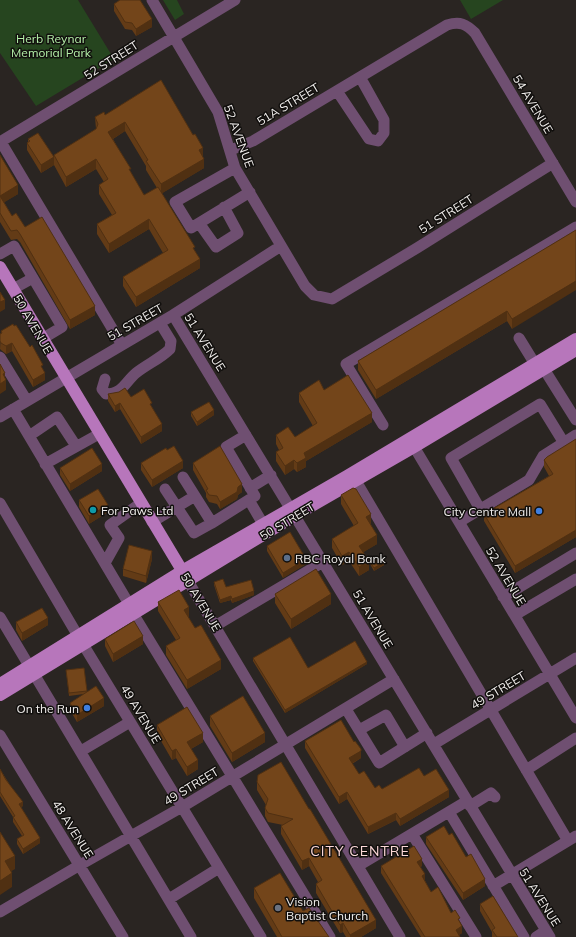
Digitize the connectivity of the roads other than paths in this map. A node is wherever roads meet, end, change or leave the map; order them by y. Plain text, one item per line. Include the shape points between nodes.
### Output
1 (152, 0) edge
2 (235, 0) edge
3 (463, 23) joint
4 (174, 36) junction
5 (360, 77) junction
6 (337, 91) junction
7 (0, 142) edge
8 (231, 150) junction
9 (553, 163) junction
10 (235, 168) junction
11 (250, 192) junction
12 (576, 202) edge
13 (224, 207) junction
14 (199, 223) junction
15 (576, 227) edge
16 (281, 246) junction
17 (0, 254) edge
18 (0, 267) edge
19 (33, 278) junction
20 (305, 286) joint
21 (13, 289) junction
22 (173, 315) junction
23 (160, 323) junction
24 (519, 338) dead end
25 (42, 339) junction
26 (576, 339) edge
27 (122, 345) junction
28 (576, 350) edge
29 (0, 357) edge
30 (540, 366) junction
31 (65, 378) junction
32 (105, 379) dead end
33 (27, 401) junction
34 (13, 409) junction
35 (0, 416) edge
36 (576, 420) edge
37 (383, 425) dead end
38 (99, 434) junction
39 (246, 435) junction
40 (576, 435) edge
41 (29, 436) junction
42 (411, 443) junction
43 (564, 443) junction
44 (76, 446) junction
45 (46, 464) junction
46 (271, 475) junction
47 (183, 477) dead end
48 (356, 481) junction
49 (250, 488) junction
50 (165, 489) dead end
51 (195, 496) junction
52 (249, 500) junction
53 (0, 503) edge
54 (141, 504) junction
55 (178, 507) junction
56 (480, 509) junction
57 (293, 512) junction
58 (152, 522) junction
59 (459, 522) junction
60 (212, 523) junction
61 (263, 524) junction
62 (576, 554) edge
63 (324, 562) junction
64 (105, 563) junction
65 (185, 576) junction
66 (576, 579) edge
67 (503, 596) junction
68 (132, 609) junction
69 (515, 615) junction
70 (0, 617) edge
71 (215, 626) junction
72 (81, 641) junction
73 (576, 658) edge
74 (33, 670) junction
75 (550, 674) junction
76 (394, 679) junction
77 (0, 684) edge
78 (0, 696) edge
79 (346, 708) junction
80 (491, 710) junction
81 (576, 718) edge
82 (130, 722) junction
83 (359, 730) junction
84 (427, 733) junction
85 (0, 735) edge
86 (576, 738) edge
87 (434, 744) junction
88 (286, 745) junction
89 (405, 747) junction
90 (81, 752) junction
91 (526, 770) junction
92 (233, 777) junction
93 (495, 797) dead end
94 (468, 804) junction
95 (182, 807) junction
96 (449, 812) junction
97 (412, 834) junction
98 (131, 836) junction
99 (572, 838) edge
100 (80, 865) junction
101 (358, 866) junction
102 (219, 868) junction
103 (511, 875) junction
104 (493, 886) junction
105 (168, 899) junction
106 (0, 912) edge
107 (543, 935) edge
108 (398, 936) edge
109 (123, 937) edge
110 (191, 937) edge
111 (261, 937) edge
112 (330, 937) edge
113 (476, 937) edge
114 (524, 937) edge

1 - 4 street, 52 AVENUE
2 - 4 street, 52 STREET
3 - 5 street, 51A STREET via 447,25
3 - 9 street, 54 AVENUE via 475,33
4 - 7 street, 52 STREET
4 - 8 street, 52 AVENUE via 218,112
5 - 6 street, 51A STREET
5 - 6 street, 51A STREET via 384,120 384,133 378,141 369,139
6 - 8 street, 51A STREET via 253,141
7 - 27 street
8 - 10 street, 52 AVENUE
9 - 12 street, 54 AVENUE
9 - 20 street, 51 STREET via 332,299 314,295
10 - 11 street, 52 AVENUE
10 - 14 street via 175,202 192,228
11 - 13 street
11 - 16 street, 52 AVENUE
13 - 14 street
13 - 14 street via 238,233 216,247
15 - 37 street via 346,364
16 - 20 street, 52 AVENUE
16 - 22 street, 51 STREET
17 - 19 street via 14,246
18 - 21 main road, 50 AVENUE
19 - 21 street
19 - 25 street via 62,327
21 - 25 main road, 50 AVENUE
22 - 23 street, 51 STREET
22 - 39 street, 51 AVENUE
23 - 27 street, 51 STREET
23 - 32 street via 171,341 170,349 111,394 106,394 102,389
24 - 30 street
25 - 31 main road, 50 AVENUE
26 - 30 main road, 50 STREET
27 - 31 street, 51 STREET
28 - 30 main road, 50 STREET
29 - 33 street
30 - 36 street
30 - 42 main road, 50 STREET
31 - 33 street, 51 STREET
31 - 38 main road, 50 AVENUE
33 - 34 street, 51 STREET
34 - 35 street, 51 STREET
34 - 41 street
38 - 44 street
38 - 54 main road, 50 AVENUE
39 - 46 street, 51 AVENUE
39 - 49 street via 226,447
40 - 43 street
41 - 44 street via 57,417
41 - 45 street
42 - 48 main road, 50 STREET
42 - 57 main road, 50 STREET
42 - 59 street, 52 AVENUE
43 - 56 street via 543,456 529,480
43 - 56 street via 540,404 451,458
44 - 45 street
45 - 64 street
46 - 49 street
46 - 57 street, 51 AVENUE
47 - 51 street
48 - 57 main road, 50 STREET
48 - 80 street
49 - 52 street via 255,496
50 - 55 street
51 - 55 street
51 - 60 street
52 - 60 street
52 - 61 street
53 - 72 street, 49 AVENUE
54 - 58 main road, 50 AVENUE
54 - 64 street via 110,525 118,538
55 - 58 street
55 - 60 street via 194,533
56 - 59 street
57 - 61 main road, 50 STREET
57 - 63 street, 51 AVENUE
57 - 65 main road, 50 STREET
58 - 65 main road, 50 AVENUE
59 - 67 street, 52 AVENUE
61 - 65 main road, 50 STREET
62 - 67 street
63 - 71 street
63 - 76 street, 51 AVENUE
64 - 68 street
65 - 68 main road, 50 STREET
65 - 71 street, 50 AVENUE
66 - 69 street
67 - 69 street, 52 AVENUE
68 - 72 main road, 50 STREET
68 - 92 street
69 - 75 street, 52 AVENUE
70 - 74 street
71 - 88 street, 50 AVENUE
72 - 74 main road, 50 STREET
72 - 82 street, 49 AVENUE
73 - 75 street, 49 STREET
74 - 77 main road, 50 STREET
74 - 78 main road, 50 STREET
74 - 90 street
75 - 80 street, 49 STREET
75 - 81 street, 52 AVENUE
76 - 79 street, 49 STREET
76 - 84 street, 51 AVENUE
79 - 83 street
79 - 88 street, 49 STREET
80 - 87 street, 49 STREET
80 - 91 street
82 - 90 street
82 - 95 street, 49 AVENUE
83 - 89 street via 386,715
83 - 89 street via 378,763
84 - 87 street, 51 AVENUE
84 - 89 street
85 - 100 street, 48 AVENUE
86 - 91 street
87 - 94 street, 51 AVENUE
88 - 92 street, 49 STREET
88 - 101 street, 50 AVENUE
90 - 98 street
91 - 99 street
92 - 95 street, 49 STREET
92 - 112 street
93 - 94 street via 491,793
94 - 96 street
94 - 103 street, 51 AVENUE
95 - 98 street, 49 STREET
95 - 102 street, 49 AVENUE
96 - 97 street
96 - 104 street
97 - 101 street
97 - 113 street
98 - 100 street, 49 STREET
98 - 105 street
99 - 103 street
100 - 106 street, 49 STREET
100 - 109 street, 48 AVENUE
101 - 108 street, 50 AVENUE
102 - 105 street
102 - 111 street, 49 AVENUE
103 - 104 street
103 - 107 street, 51 AVENUE
104 - 114 street
105 - 110 street

